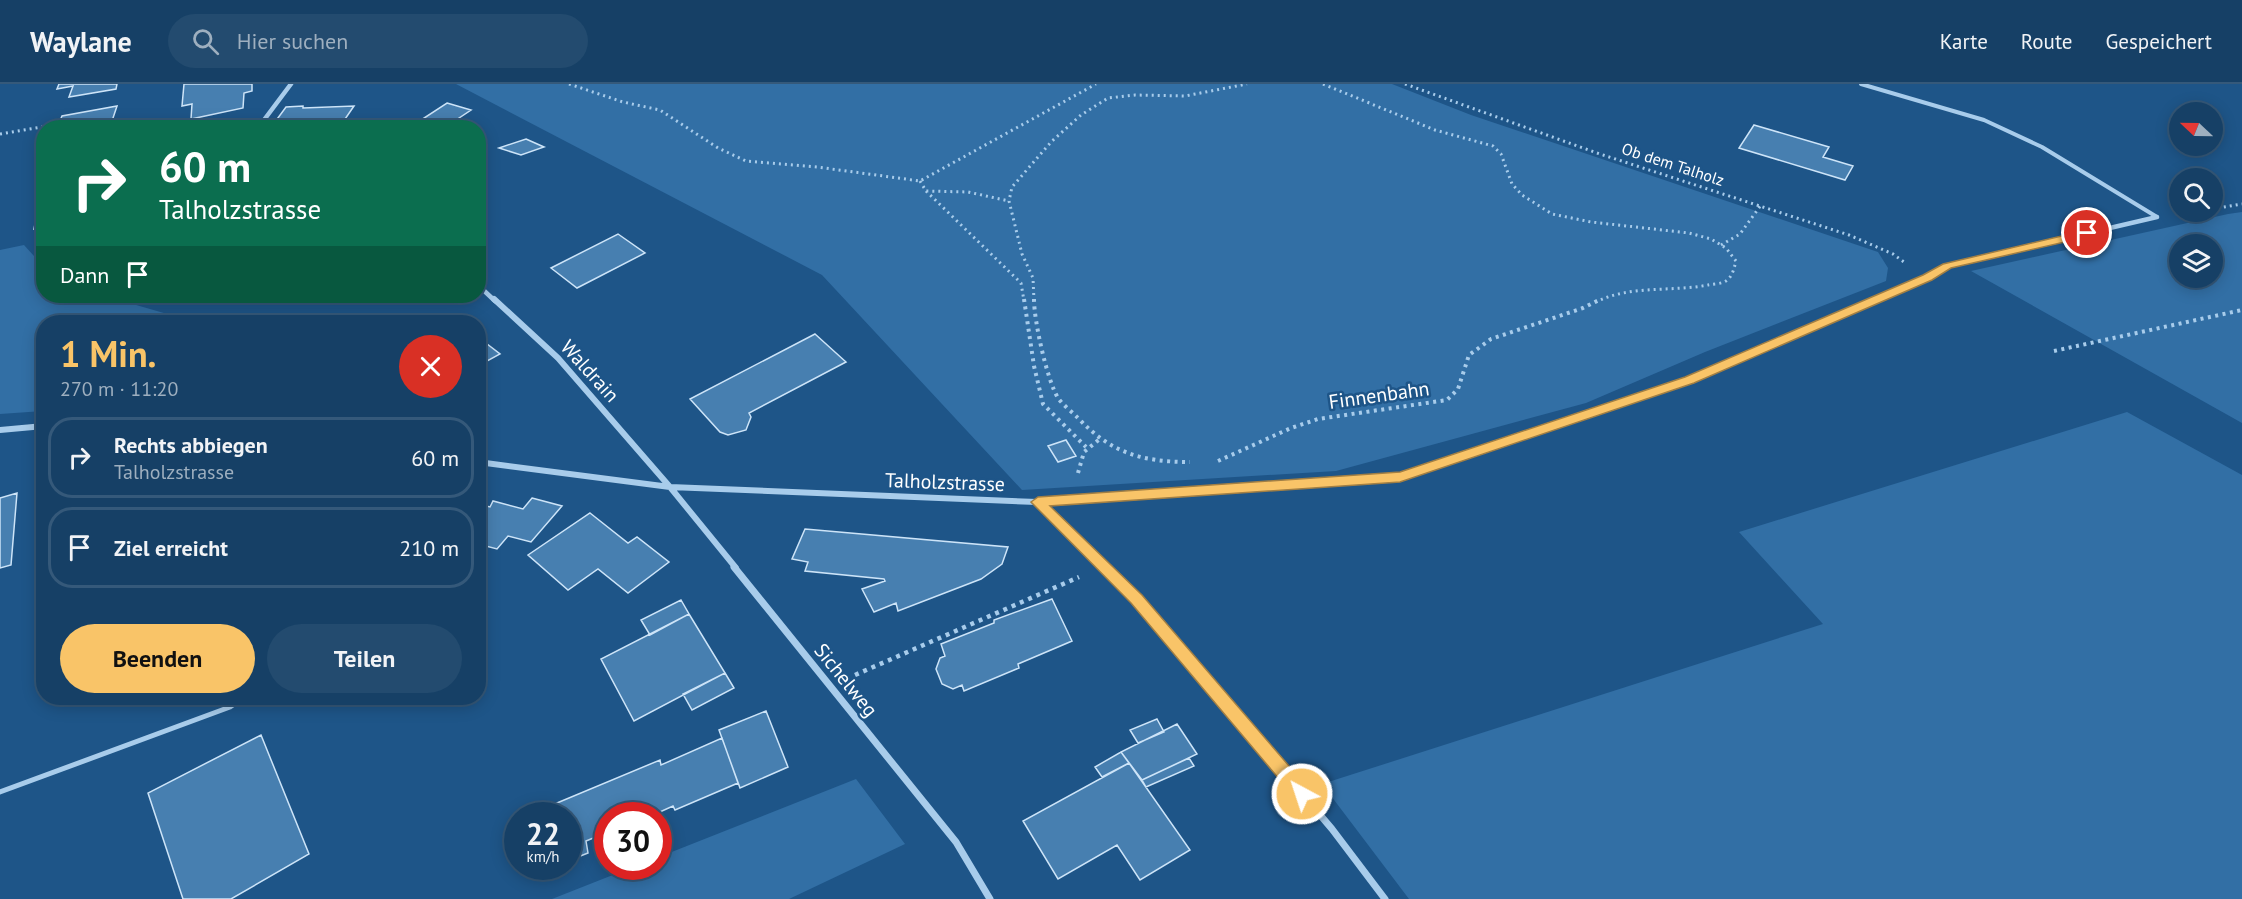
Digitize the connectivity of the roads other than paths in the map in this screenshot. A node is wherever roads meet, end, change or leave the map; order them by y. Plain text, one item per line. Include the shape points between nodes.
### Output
1 (291, 84) edge
2 (1861, 84) edge
3 (264, 120) edge
4 (2157, 217) joint
5 (486, 292) edge
6 (36, 427) edge
7 (0, 430) edge
8 (486, 463) edge
9 (670, 487) junction
10 (1038, 502) junction
11 (233, 705) edge
12 (0, 792) edge
13 (990, 899) edge
14 (1385, 899) edge

1 - 3 street
2 - 4 lane via 1984,120 2042,147
4 - 10 street, Talholzstrasse via 1947,266 1928,278 1690,380 1400,477
5 - 9 street, Waldrain via 558,358
6 - 7 street
8 - 9 street, Talholzstrasse
9 - 10 street, Talholzstrasse
9 - 13 street, Sichelweg via 956,842
10 - 14 street via 1137,599 1332,829
11 - 12 lane

